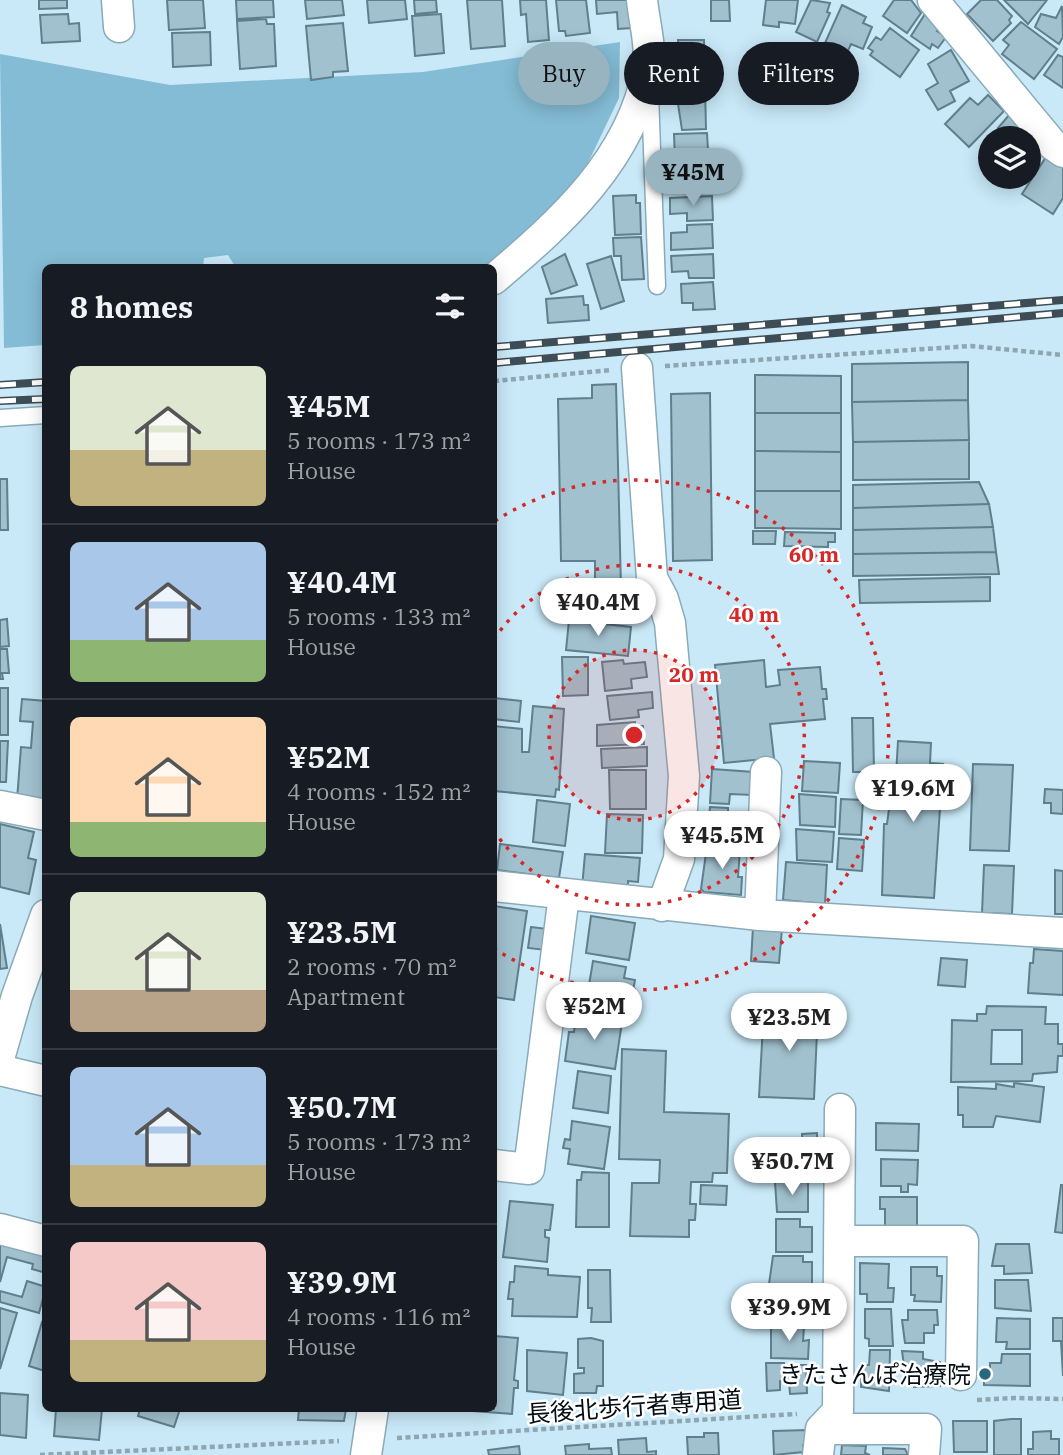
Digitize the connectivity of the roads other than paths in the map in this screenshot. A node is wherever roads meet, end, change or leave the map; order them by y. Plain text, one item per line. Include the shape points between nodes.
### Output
1 (642, 0) edge
2 (933, 0) edge
3 (646, 42) edge
4 (636, 105) edge
5 (650, 105) edge
6 (1063, 152) edge
7 (497, 276) edge
8 (657, 286) dead end
9 (637, 368) road end
10 (42, 415) edge
11 (0, 418) edge
12 (766, 772) dead end
13 (0, 806) edge
14 (42, 814) edge
15 (497, 886) edge
16 (564, 895) junction
17 (662, 906) junction
18 (760, 915) junction
19 (42, 926) edge
20 (1063, 933) edge
21 (0, 1055) edge
22 (0, 1070) edge
23 (42, 1080) edge
24 (839, 1109) dead end
25 (497, 1165) edge
26 (0, 1229) edge
27 (42, 1240) edge
28 (838, 1241) junction
29 (967, 1388) road end
30 (373, 1412) edge
31 (825, 1432) edge
32 (367, 1448) edge
33 (924, 1455) edge

1 - 3 street
2 - 6 street
4 - 7 street via 629,129 593,184 557,225
5 - 8 lane
9 - 17 street via 652,578 670,623 684,776 679,859
10 - 11 lane
12 - 18 street
13 - 14 street
15 - 16 street
16 - 17 street
16 - 25 street via 529,1169
17 - 18 street
18 - 20 street
19 - 21 street
22 - 23 street
24 - 28 street
26 - 27 street
28 - 29 street via 963,1241
28 - 31 street
30 - 32 street
31 - 33 street via 926,1429

